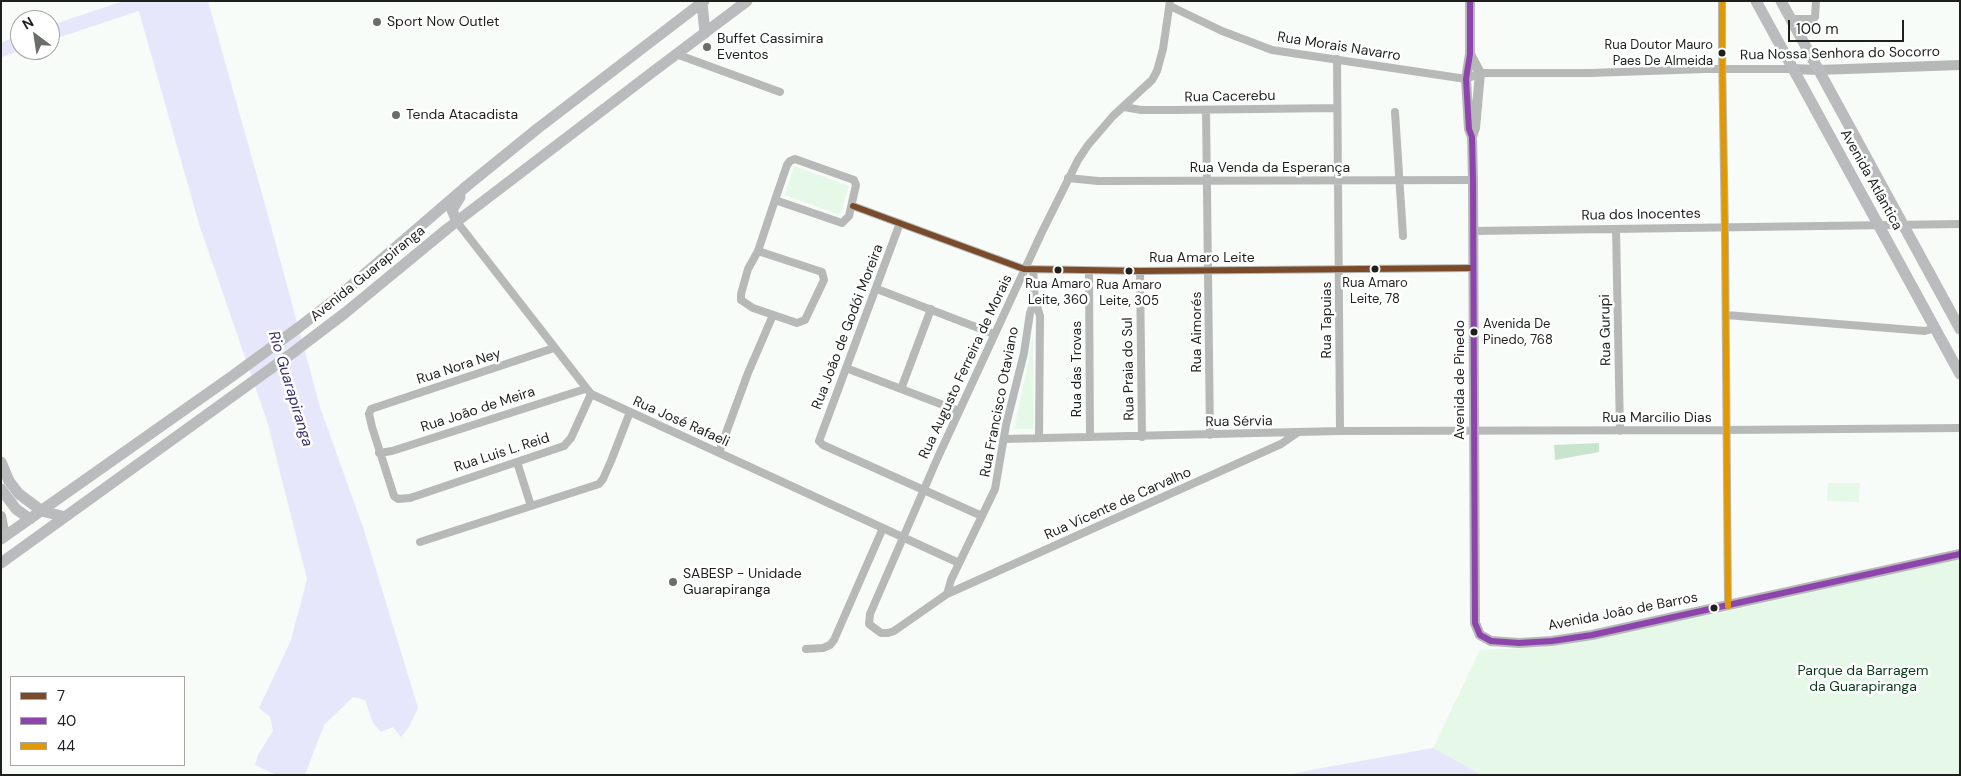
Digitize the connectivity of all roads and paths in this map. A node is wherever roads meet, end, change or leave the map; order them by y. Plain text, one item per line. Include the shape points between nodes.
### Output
1 (747, 1) edge
2 (1470, 1) edge
3 (1722, 1) edge
4 (1756, 1) edge
5 (1781, 1) edge
6 (1816, 1) edge
7 (703, 2) edge
8 (1170, 4) edge
9 (1790, 19) junction
10 (705, 33) junction
11 (676, 54) junction
12 (1470, 54) junction
13 (1337, 59) junction
14 (1960, 65) edge
15 (1722, 69) junction
16 (1793, 69) junction
17 (1818, 70) junction
18 (1480, 73) junction
19 (1466, 79) junction
20 (780, 92) dead end
21 (1124, 107) junction
22 (1337, 108) junction
23 (1206, 110) junction
24 (1395, 112) dead end
25 (1472, 137) junction
26 (1068, 178) junction
27 (1207, 180) junction
28 (1338, 180) junction
29 (1399, 180) junction
30 (1473, 180) junction
31 (468, 185) junction
32 (775, 200) junction
33 (853, 206) junction
34 (458, 222) junction
35 (900, 223) junction
36 (1960, 224) edge
37 (1903, 225) junction
38 (1725, 226) junction
39 (1879, 226) junction
40 (1616, 229) junction
41 (1473, 231) junction
42 (1402, 236) dead end
43 (758, 251) junction
44 (1473, 268) junction
45 (1024, 269) junction
46 (1033, 269) junction
47 (1339, 269) junction
48 (1089, 270) junction
49 (1209, 270) junction
50 (1140, 271) junction
51 (877, 289) junction
52 (1035, 300) junction
53 (931, 309) junction
54 (773, 314) junction
55 (1726, 315) junction
56 (1935, 328) junction
57 (1960, 329) edge
58 (994, 334) junction
59 (554, 348) junction
60 (846, 368) junction
61 (1960, 374) edge
62 (901, 389) junction
63 (588, 392) junction
64 (959, 411) junction
65 (630, 412) junction
66 (1960, 428) edge
67 (1728, 430) junction
68 (1340, 431) junction
69 (1474, 431) junction
70 (1620, 431) junction
71 (1297, 433) junction
72 (1210, 435) junction
73 (1090, 437) junction
74 (1142, 437) junction
75 (1039, 438) junction
76 (1004, 439) junction
77 (719, 452) junction
78 (379, 453) junction
79 (1, 462) edge
80 (517, 462) junction
81 (1, 489) edge
82 (924, 490) junction
83 (531, 506) junction
84 (42, 511) junction
85 (1, 516) edge
86 (982, 516) junction
87 (65, 517) junction
88 (30, 519) junction
89 (883, 528) junction
90 (3, 538) edge
91 (904, 538) junction
92 (420, 542) dead end
93 (1960, 554) edge
94 (2, 563) edge
95 (959, 563) junction
96 (947, 594) junction
97 (1728, 606) junction
98 (1475, 623) joint
99 (870, 625) joint
100 (806, 648) dead end

1 - 10 main road, Avenida Guarapiranga
2 - 12 street, Avenida de Pinedo
3 - 15 street
4 - 16 main road, Avenida Atlântica
5 - 9 main road, Avenida Atlântica
6 - 9 street via 1816,17
7 - 10 main road
7 - 31 main road, Avenida Guarapiranga
8 - 13 street, Rua Morais Navarro via 1222,31 1272,50
8 - 21 street, Rua Augusto Ferreira de Morais via 1158,71
9 - 17 main road, Avenida Atlântica
10 - 11 main road, Avenida Guarapiranga
11 - 20 street
11 - 34 main road, Avenida Guarapiranga
12 - 18 street, Avenida de Pinedo
12 - 19 street, Avenida de Pinedo
13 - 19 street, Rua Morais Navarro
13 - 22 street, Rua Tapuias
14 - 17 street, Rua Nossa Senhora do Socorro
15 - 16 street, Rua Nossa Senhora do Socorro
15 - 18 street, Rua Nossa Senhora do Socorro
15 - 38 street
16 - 17 street, Rua Nossa Senhora do Socorro
16 - 39 main road, Avenida Atlântica
17 - 37 main road, Avenida Atlântica
18 - 19 street
18 - 25 street, Avenida de Pinedo
19 - 25 street, Avenida de Pinedo
21 - 23 street, Rua Cacerebu
21 - 26 street, Rua Augusto Ferreira de Morais via 1088,145
22 - 23 street, Rua Cacerebu
22 - 28 street, Rua Tapuias
23 - 27 street, Rua Aimorés
24 - 29 street
25 - 30 street, Avenida de Pinedo
26 - 27 street, Rua Venda da Esperança via 1098,181
26 - 45 street, Rua Augusto Ferreira de Morais
27 - 28 street, Rua Venda da Esperança
27 - 49 street, Rua Aimorés
28 - 29 street, Rua Venda da Esperança
28 - 47 street, Rua Tapuias
29 - 30 street, Rua Venda da Esperança
29 - 42 street
30 - 41 street, Avenida de Pinedo
31 - 34 main road via 452,210
31 - 84 main road, Avenida Guarapiranga via 338,297
32 - 33 street via 839,222 847,220
32 - 33 street via 790,160 798,160 854,180 857,188
32 - 43 street
33 - 35 street, Rua Amaro Leite
34 - 59 street, Rua José Rafaeli
34 - 87 main road, Avenida Guarapiranga via 234,397
35 - 45 street, Rua Amaro Leite
35 - 51 street, Rua João de Godói Moreira
36 - 37 street, Rua dos Inocentes
37 - 39 street, Rua dos Inocentes
37 - 57 main road, Avenida Atlântica
38 - 39 street, Rua dos Inocentes
38 - 40 street, Rua dos Inocentes
38 - 55 street
39 - 56 main road, Avenida Atlântica
40 - 41 street, Rua dos Inocentes
40 - 70 street, Rua Gurupi
41 - 44 street, Avenida de Pinedo
43 - 54 street via 748,269 741,300 753,308
43 - 54 street via 822,272 824,280 805,320 797,323
44 - 47 street, Rua Amaro Leite
44 - 69 street, Avenida de Pinedo
45 - 46 street, Rua Amaro Leite
45 - 58 street, Rua Augusto Ferreira de Morais
46 - 48 street, Rua Amaro Leite
46 - 52 street, Rua Francisco Otaviano
47 - 49 street, Rua Amaro Leite
47 - 68 street, Rua Tapuias
48 - 50 street, Rua Amaro Leite
48 - 73 street, Rua das Trovas
49 - 50 street, Rua Amaro Leite
49 - 72 street, Rua Aimorés
50 - 74 street, Rua Praia do Sul
51 - 53 street
51 - 60 street, Rua João de Godói Moreira
52 - 75 street via 1040,316
52 - 76 street, Rua Francisco Otaviano
53 - 58 street
53 - 62 street
54 - 77 street
55 - 56 street via 1925,331
55 - 67 street
56 - 61 main road, Avenida Atlântica
58 - 64 street, Rua Augusto Ferreira de Morais
59 - 63 street, Rua José Rafaeli
59 - 78 street, Rua Nora Ney via 371,409 369,414
60 - 62 street
60 - 82 street, Rua João de Godói Moreira via 819,441
62 - 64 street
63 - 65 street, Rua José Rafaeli
63 - 78 street, Rua João de Meira
63 - 80 street, Rua Luis L. Reid via 566,444
64 - 82 street, Rua Augusto Ferreira de Morais
65 - 77 street, Rua José Rafaeli
65 - 83 street via 600,483
66 - 67 street, Rua Marcilio Dias
67 - 70 street, Rua Marcilio Dias
67 - 97 street
68 - 69 street, Rua Sérvia
68 - 71 street, Rua Sérvia
69 - 70 street, Rua Marcilio Dias
69 - 98 street, Avenida de Pinedo
71 - 72 street, Rua Sérvia
71 - 96 street, Rua Vicente de Carvalho via 1281,444
72 - 74 street, Rua Sérvia
73 - 74 street, Rua Sérvia
73 - 75 street, Rua Sérvia
75 - 76 street, Rua Sérvia
76 - 86 street, Rua Francisco Otaviano via 998,481
77 - 89 street, Rua José Rafaeli
78 - 80 street, Rua Luis L. Reid via 394,496 398,499 410,498
79 - 84 main road via 19,494
80 - 83 street
81 - 88 main road via 16,509
82 - 86 street
82 - 91 street, Rua Augusto Ferreira de Morais
83 - 92 street
84 - 87 main road
84 - 88 main road, Avenida Guarapiranga
85 - 90 street
86 - 95 street, Rua Francisco Otaviano
87 - 94 main road, Avenida Guarapiranga
88 - 90 main road, Avenida Guarapiranga
89 - 91 street, Rua José Rafaeli
89 - 100 street via 834,640 822,648
90 - 94 main road
91 - 95 street, Rua José Rafaeli
91 - 99 street, Rua Augusto Ferreira de Morais via 870,614
93 - 97 street, Avenida João de Barros
95 - 96 street, Rua Francisco Otaviano
96 - 99 street, Rua Vicente de Carvalho via 888,634
97 - 98 street, Avenida João de Barros via 1552,641 1491,641 1480,635

